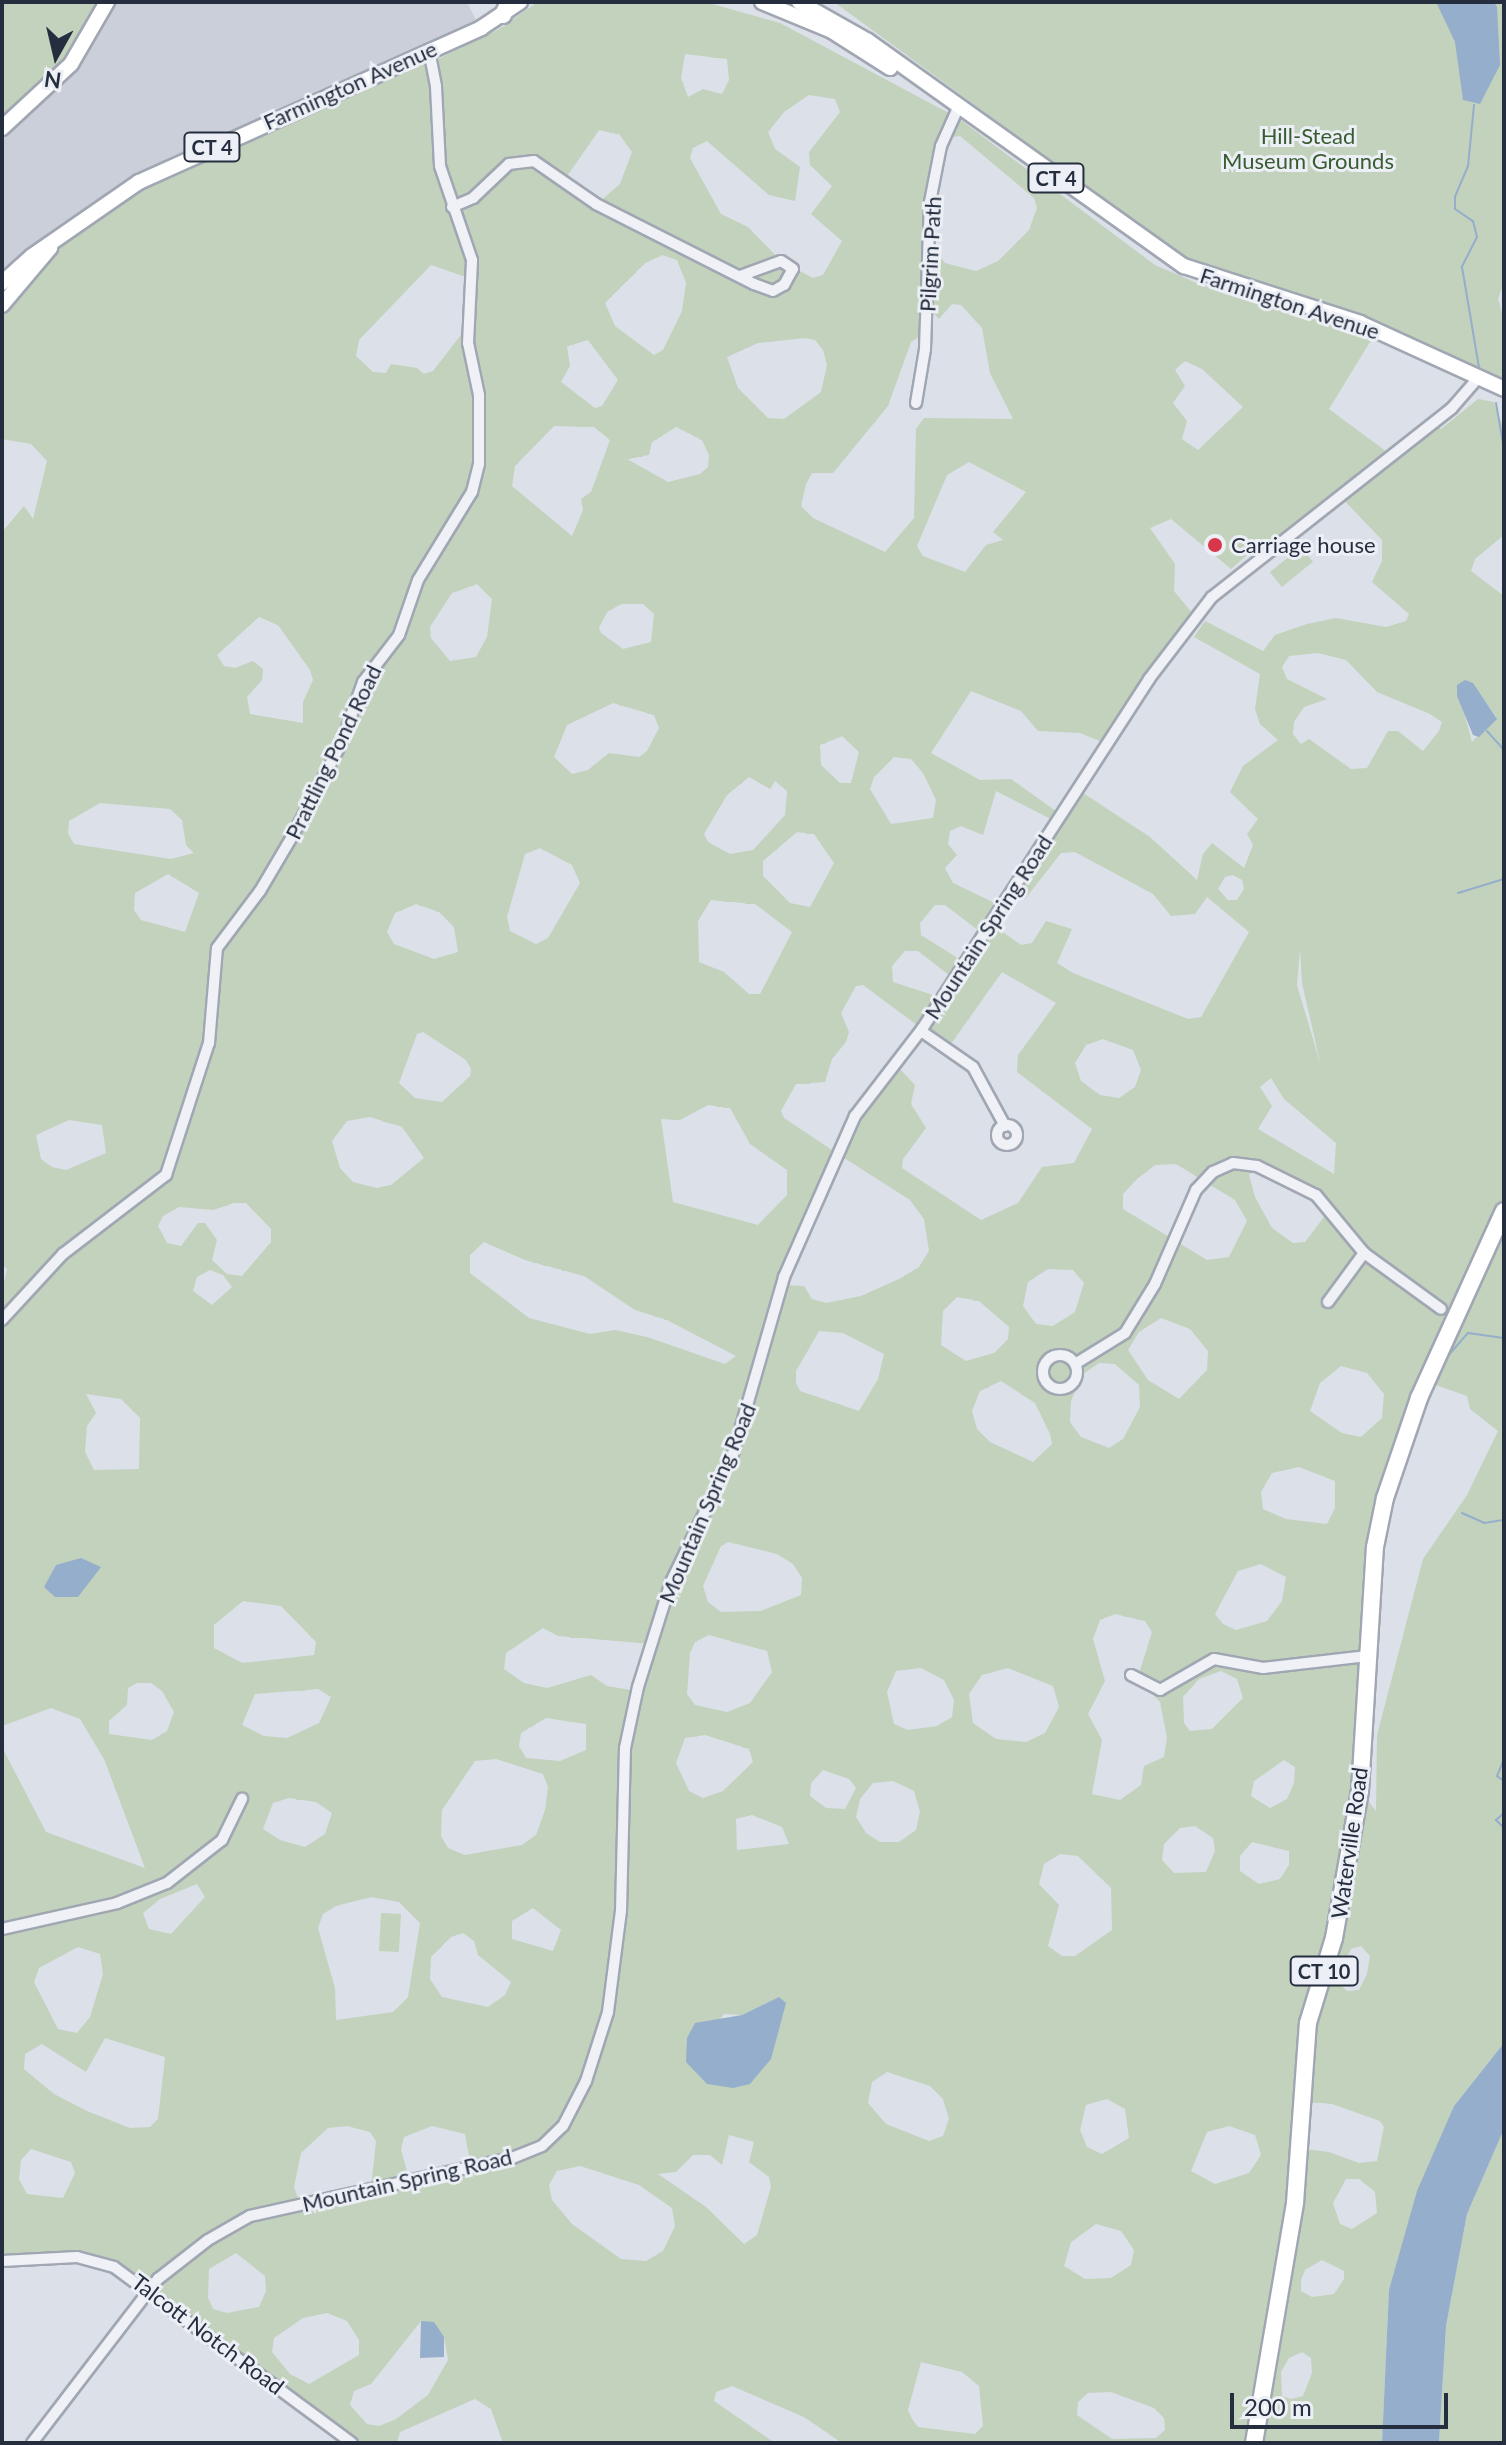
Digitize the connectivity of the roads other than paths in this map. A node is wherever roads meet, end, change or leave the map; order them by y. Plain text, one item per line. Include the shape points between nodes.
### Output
1 (107, 2) edge
2 (520, 2) edge
3 (762, 2) edge
4 (799, 2) edge
5 (506, 9) edge
6 (429, 50) junction
7 (929, 88) junction
8 (33, 102) junction
9 (958, 108) junction
10 (2, 117) edge
11 (2, 128) edge
12 (452, 207) junction
13 (56, 241) junction
14 (740, 276) junction
15 (2, 283) edge
16 (2, 305) edge
17 (1477, 379) junction
18 (1504, 389) edge
19 (916, 403) dead end
20 (921, 1031) junction
21 (1005, 1126) dead end
22 (1504, 1211) edge
23 (1364, 1253) junction
24 (1328, 1302) dead end
25 (1448, 1313) junction
26 (2, 1320) edge
27 (1075, 1364) dead end
28 (1367, 1656) junction
29 (1131, 1675) dead end
30 (242, 1799) dead end
31 (2, 1929) edge
32 (2, 2261) edge
33 (150, 2289) junction
34 (32, 2443) edge
35 (352, 2443) edge
36 (1254, 2443) edge

1 - 8 main road via 80,52
2 - 5 main road, Farmington Avenue / CT 4
3 - 7 main road, Farmington Avenue / CT 4 via 832,31
4 - 7 main road, Farmington Avenue / CT 4 via 857,33
5 - 6 main road, Farmington Avenue / CT 4
6 - 12 street, Prattling Pond Road via 440,166
6 - 13 main road, Farmington Avenue / CT 4 via 173,164 117,195
7 - 9 main road, Farmington Avenue / CT 4
8 - 10 main road
8 - 11 main road
9 - 17 main road, Farmington Avenue / CT 4 via 1196,272 1360,323
9 - 19 street, Pilgrim Path via 941,146 930,202 925,349
12 - 14 street via 473,198 509,164 534,161 596,204
12 - 26 street, Prattling Pond Road via 472,260 474,287 468,343 479,395 479,448 472,492 418,580 399,635 363,682 342,742 293,835 217,948 209,1043 166,1175 63,1254
13 - 15 main road, Farmington Avenue / CT 4
13 - 16 main road, Farmington Avenue / CT 4
14 - 14 street via 773,291 784,285 793,269 781,261
17 - 18 main road, Farmington Avenue / CT 4
17 - 20 street, Mountain Spring Road via 1452,408 1212,597 1149,679
20 - 21 street via 973,1067
20 - 33 street, Mountain Spring Road via 855,1116 784,1277 733,1454 671,1582 625,1748 621,1911 608,2012 586,2081 563,2126 542,2146 512,2158 250,2216 208,2240
22 - 25 highway, Waterville Road / CT 10
23 - 24 street
23 - 25 street
23 - 27 street via 1316,1195 1257,1166 1223,1166 1203,1180 1187,1205 1136,1319 1111,1345
25 - 28 highway, Waterville Road / CT 10 via 1385,1498 1375,1547
28 - 29 street via 1263,1668 1214,1659 1160,1690
28 - 36 highway, Waterville Road / CT 10 via 1360,1791 1334,1938 1308,2023 1295,2203
30 - 31 street via 222,1840 167,1883 117,1903
32 - 33 street, Talcott Notch Road via 87,2259 114,2267
33 - 34 street, Mountain Spring Road
33 - 35 street, Talcott Notch Road

